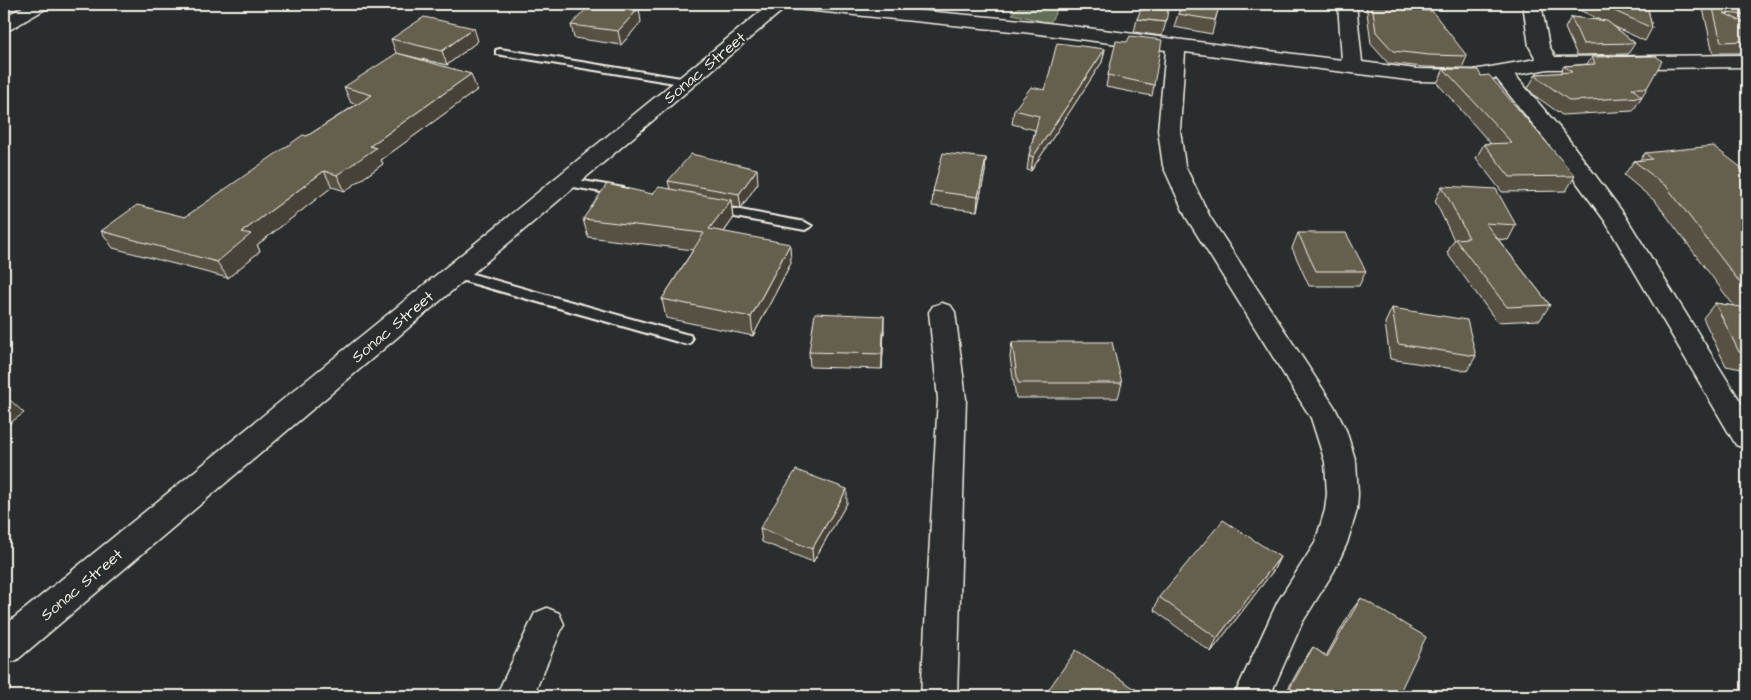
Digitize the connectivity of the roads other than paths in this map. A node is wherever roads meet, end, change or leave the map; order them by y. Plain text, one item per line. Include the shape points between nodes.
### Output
1 (41, 4) edge
2 (781, 4) edge
3 (796, 4) edge
4 (1347, 4) edge
5 (1532, 4) edge
6 (4, 25) edge
7 (1176, 46) junction
8 (500, 52) dead end
9 (1747, 61) edge
10 (1548, 63) junction
11 (1352, 68) junction
12 (1502, 72) junction
13 (686, 82) junction
14 (566, 182) junction
15 (633, 194) edge
16 (700, 206) edge
17 (805, 226) dead end
18 (455, 274) junction
19 (942, 312) dead end
20 (685, 339) dead end
21 (1747, 437) edge
22 (546, 624) dead end
23 (4, 648) edge
24 (514, 696) edge
25 (939, 696) edge
26 (1252, 696) edge

1 - 6 main road
2 - 13 main road, Sonac Street
3 - 7 main road via 1031,27
4 - 11 main road
5 - 10 main road via 1539,46
7 - 11 main road
7 - 26 main road via 1169,130 1174,166 1198,217 1324,414 1336,438 1342,468 1343,497 1331,544 1290,611
8 - 13 lane
9 - 10 main road
10 - 12 main road
11 - 12 main road via 1416,75 1473,76
12 - 21 main road via 1616,219
13 - 14 main road, Sonac Street
14 - 15 lane
14 - 18 main road, Sonac Street
16 - 17 lane
18 - 20 lane
18 - 23 main road, Sonac Street
19 - 25 main road via 952,399
22 - 24 main road

